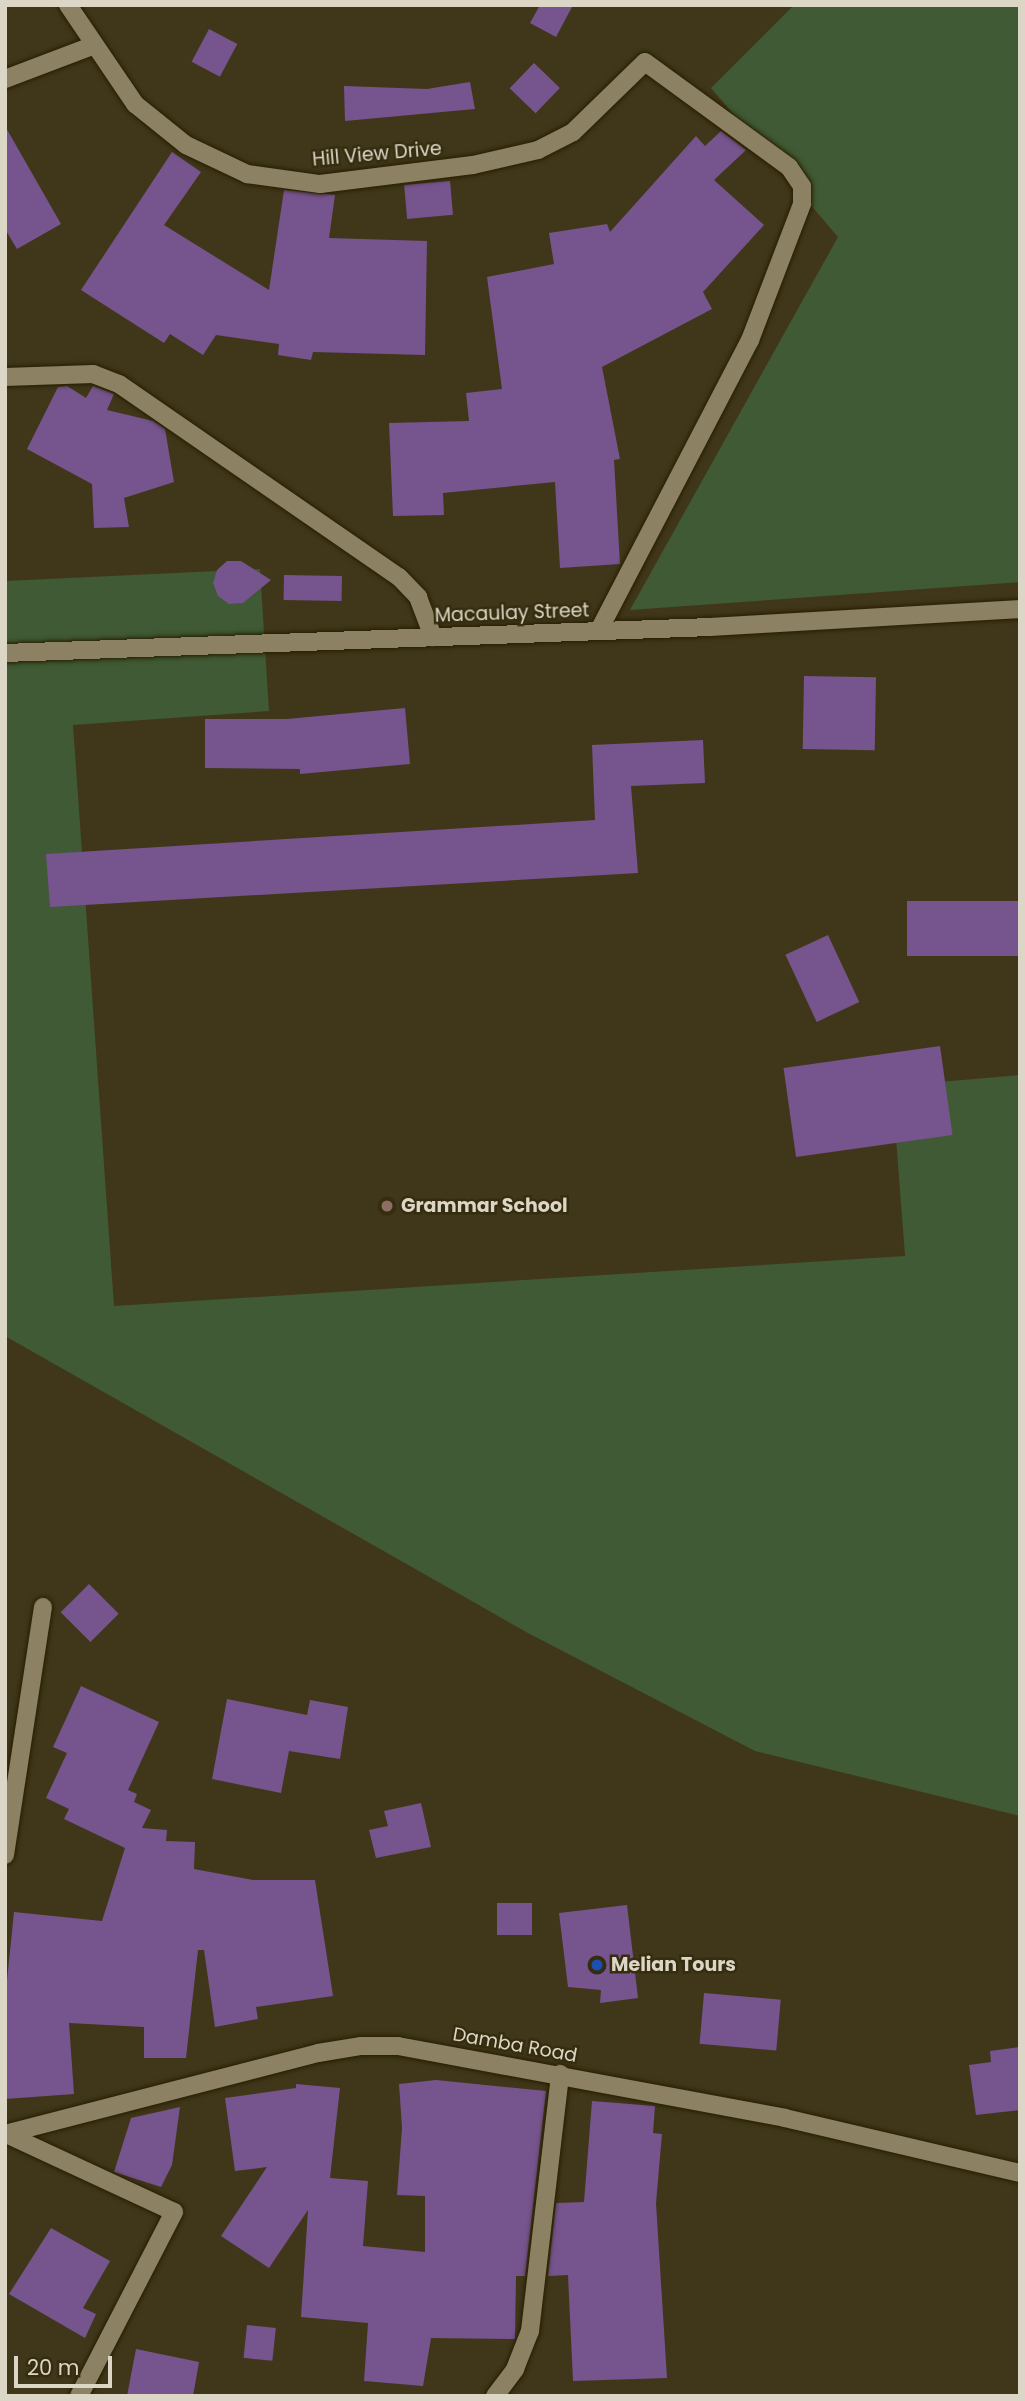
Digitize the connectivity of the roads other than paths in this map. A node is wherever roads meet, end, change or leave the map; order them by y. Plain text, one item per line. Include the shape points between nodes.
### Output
1 (68, 5) edge
2 (92, 46) junction
3 (5, 79) edge
4 (5, 377) edge
5 (1020, 609) edge
6 (599, 630) junction
7 (433, 637) junction
8 (5, 653) edge
9 (43, 1607) dead end
10 (5, 1855) edge
11 (560, 2074) junction
12 (6, 2134) edge
13 (1020, 2173) edge
14 (79, 2396) edge
15 (495, 2396) edge

1 - 2 street, Hill View Drive
2 - 3 street
2 - 6 street, Hill View Drive via 135,104 186,145 247,174 320,184 473,165 538,150 573,132 645,62 789,167 802,186 802,204 750,340
4 - 7 street via 93,374 118,384 398,577 418,597
5 - 6 street, Macaulay Street
6 - 7 street, Macaulay Street
7 - 8 street, Macaulay Street
9 - 10 street
11 - 12 street, Damba Road via 398,2046 361,2046
11 - 13 street, Damba Road via 785,2118
11 - 15 street via 530,2332 515,2369
12 - 14 street via 174,2212

